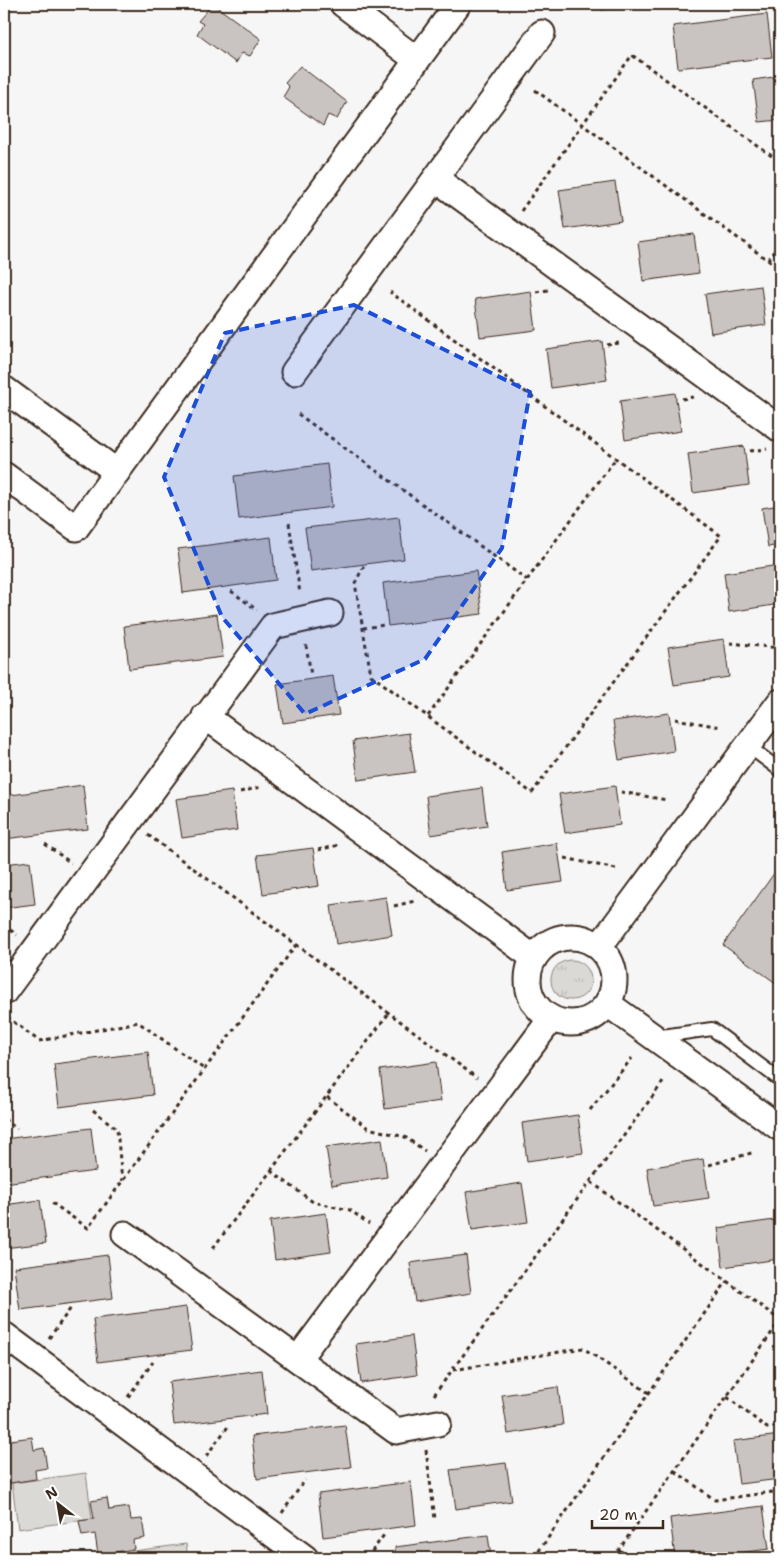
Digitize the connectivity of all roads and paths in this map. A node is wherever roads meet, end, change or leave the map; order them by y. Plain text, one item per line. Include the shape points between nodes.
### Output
1 (343, 4) edge
2 (458, 4) edge
3 (542, 33) dead end
4 (417, 60) junction
5 (535, 90) dead end
6 (582, 125) junction
7 (780, 162) edge
8 (436, 179) junction
9 (520, 212) dead end
10 (780, 243) edge
11 (768, 260) junction
12 (780, 269) edge
13 (390, 292) dead end
14 (294, 372) dead end
15 (4, 389) edge
16 (298, 414) dead end
17 (780, 429) edge
18 (616, 458) junction
19 (117, 472) junction
20 (4, 475) edge
21 (289, 523) dead end
22 (364, 566) dead end
23 (527, 580) junction
24 (231, 591) dead end
25 (300, 593) dead end
26 (330, 613) dead end
27 (264, 614) dead end
28 (384, 625) dead end
29 (363, 628) junction
30 (730, 643) dead end
31 (306, 645) dead end
32 (780, 648) edge
33 (311, 675) dead end
34 (780, 702) edge
35 (205, 716) junction
36 (428, 716) junction
37 (676, 719) dead end
38 (721, 727) dead end
39 (748, 746) junction
40 (780, 770) edge
41 (267, 786) dead end
42 (240, 792) dead end
43 (621, 792) dead end
44 (667, 800) dead end
45 (142, 831) dead end
46 (346, 843) dead end
47 (45, 844) dead end
48 (318, 850) dead end
49 (565, 858) dead end
50 (78, 868) dead end
51 (616, 869) dead end
52 (424, 899) dead end
53 (394, 906) dead end
54 (4, 925) edge
55 (25, 940) dead end
56 (296, 944) junction
57 (600, 947) junction
58 (534, 958) junction
59 (4, 992) edge
60 (608, 1004) junction
61 (389, 1013) junction
62 (6, 1017) dead end
63 (551, 1019) junction
64 (653, 1037) junction
65 (632, 1058) dead end
66 (204, 1069) junction
67 (780, 1080) edge
68 (483, 1082) dead end
69 (663, 1082) dead end
70 (326, 1097) junction
71 (93, 1110) dead end
72 (590, 1110) dead end
73 (4, 1119) edge
74 (17, 1128) dead end
75 (780, 1128) edge
76 (756, 1152) dead end
77 (430, 1155) dead end
78 (709, 1165) dead end
79 (271, 1170) junction
80 (122, 1181) junction
81 (591, 1182) junction
82 (52, 1203) dead end
83 (376, 1229) dead end
84 (125, 1234) dead end
85 (212, 1248) dead end
86 (727, 1281) junction
87 (71, 1308) dead end
88 (780, 1320) edge
89 (4, 1335) edge
90 (48, 1338) dead end
91 (298, 1359) junction
92 (152, 1362) dead end
93 (452, 1370) junction
94 (649, 1393) junction
95 (434, 1396) dead end
96 (727, 1397) junction
97 (127, 1398) dead end
98 (438, 1422) dead end
99 (230, 1424) dead end
100 (780, 1426) edge
101 (426, 1450) dead end
102 (206, 1456) dead end
103 (675, 1471) junction
104 (305, 1480) dead end
105 (780, 1491) edge
106 (282, 1513) dead end
107 (435, 1520) dead end
108 (384, 1535) dead end
109 (619, 1550) junction
110 (305, 1558) edge
111 (367, 1558) edge
112 (534, 1558) edge
113 (613, 1558) edge
114 (631, 1558) edge

1 - 4 street
2 - 4 street
3 - 8 street
4 - 19 street
5 - 6 path
6 - 7 path via 632,55
6 - 9 path
6 - 11 path
8 - 14 street
8 - 17 street
10 - 11 path
11 - 12 path
13 - 18 path
15 - 19 street
16 - 23 path
18 - 23 path
18 - 36 path via 721,536 532,793
19 - 20 street via 76,528
21 - 25 path
22 - 29 path via 355,583
23 - 36 path
24 - 27 path
26 - 35 street via 272,626
28 - 29 path
29 - 36 path via 371,675
30 - 32 path
31 - 33 path
34 - 39 street
35 - 58 street
35 - 59 street
37 - 38 path
39 - 40 lane
39 - 57 street
41 - 42 path
43 - 44 path
45 - 56 path
46 - 48 path
47 - 50 path
49 - 51 path
52 - 53 path
54 - 55 path
56 - 61 path
56 - 66 path
57 - 58 street via 583,938 568,937 555,940
57 - 60 street via 613,966 615,981
58 - 63 street via 528,985 539,1010
60 - 63 street via 594,1018 580,1023 565,1024
60 - 64 street
61 - 68 path
61 - 70 path
62 - 66 path via 39,1041 138,1022
63 - 91 street
64 - 67 lane via 712,1029
64 - 75 street
65 - 72 path
66 - 80 path
69 - 81 path
70 - 77 path via 368,1128 405,1136
70 - 79 path
71 - 80 path via 117,1129
73 - 74 path
76 - 78 path
79 - 83 path via 313,1202 350,1210
79 - 85 path
80 - 82 path via 88,1228
81 - 86 path
81 - 93 path
84 - 91 street
86 - 88 path
86 - 94 path
87 - 90 path
88 - 96 path
89 - 110 street
91 - 98 street via 396,1431
92 - 97 path
93 - 94 path via 583,1348
93 - 95 path
94 - 112 path
96 - 100 path via 767,1428
96 - 103 path
99 - 102 path
101 - 107 path
103 - 105 path via 715,1500
103 - 109 path
104 - 106 path
108 - 111 path
109 - 113 path
109 - 114 path

